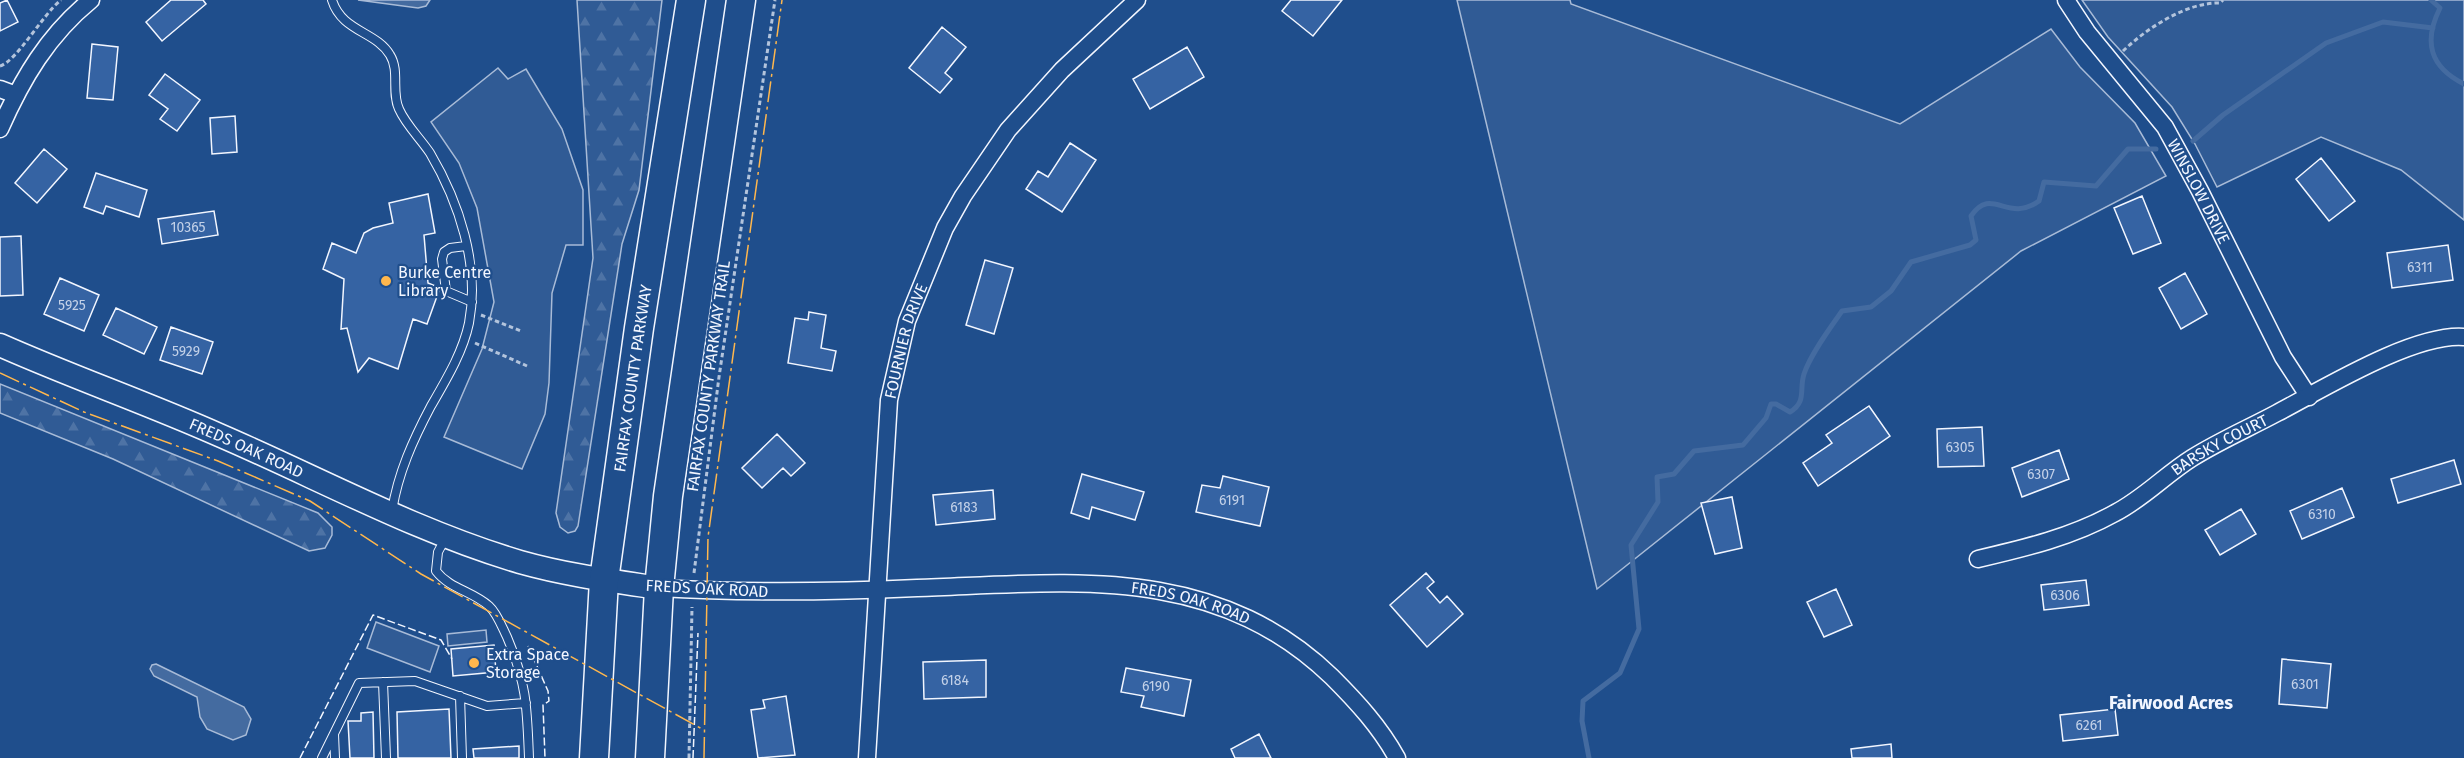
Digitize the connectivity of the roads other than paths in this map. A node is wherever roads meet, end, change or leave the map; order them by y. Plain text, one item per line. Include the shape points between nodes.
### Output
1 (91, 0) edge
2 (332, 0) edge
3 (691, 0) edge
4 (741, 0) edge
5 (1137, 0) edge
6 (2066, 0) edge
7 (8, 92) edge
8 (0, 129) edge
9 (466, 246) junction
10 (472, 302) junction
11 (2464, 337) edge
12 (0, 345) edge
13 (2309, 397) junction
14 (391, 515) junction
15 (447, 536) junction
16 (1978, 559) dead end
17 (604, 580) junction
18 (659, 588) junction
19 (878, 590) junction
20 (383, 682) junction
21 (460, 696) junction
22 (526, 703) junction
23 (334, 733) junction
24 (322, 758) edge
25 (335, 758) edge
26 (386, 758) edge
27 (462, 758) edge
28 (529, 758) edge
29 (594, 758) edge
30 (650, 758) edge
31 (867, 758) edge
32 (1397, 758) edge

1 - 7 street via 62,26
2 - 9 lane via 346,22 390,54 398,106 450,187
3 - 17 highway, FAIRFAX COUNTY PARKWAY
4 - 18 highway
5 - 19 street, FOURNIER DRIVE via 1062,70 1008,130 963,196 926,272 907,321 889,400
6 - 13 street, WINSLOW DRIVE via 2164,128 2283,357
7 - 8 street
9 - 10 lane
9 - 10 lane via 444,252 444,281 446,291
10 - 14 lane via 468,326 453,365 397,478
11 - 13 street, BARSKY COURT via 2432,340 2407,348
12 - 14 street, FREDS OAK ROAD via 218,434
13 - 16 street, BARSKY COURT via 2194,456 2144,496 2097,523 2043,544
14 - 15 street, FREDS OAK ROAD
15 - 17 street, FREDS OAK ROAD via 518,561
15 - 22 lane via 438,552 436,571 444,582 491,607 519,665
17 - 18 street, FREDS OAK ROAD
17 - 29 highway, FAIRFAX COUNTY PARKWAY
18 - 19 street, FREDS OAK ROAD
18 - 30 highway
19 - 31 street, FOURNIER DRIVE via 873,619
19 - 32 street, FREDS OAK ROAD via 1123,584 1198,599 1266,627 1298,648 1355,700
20 - 21 lane via 415,681
20 - 23 lane via 359,683
20 - 26 lane
21 - 22 lane via 487,706
21 - 27 lane
22 - 28 lane
23 - 24 lane
23 - 25 lane

